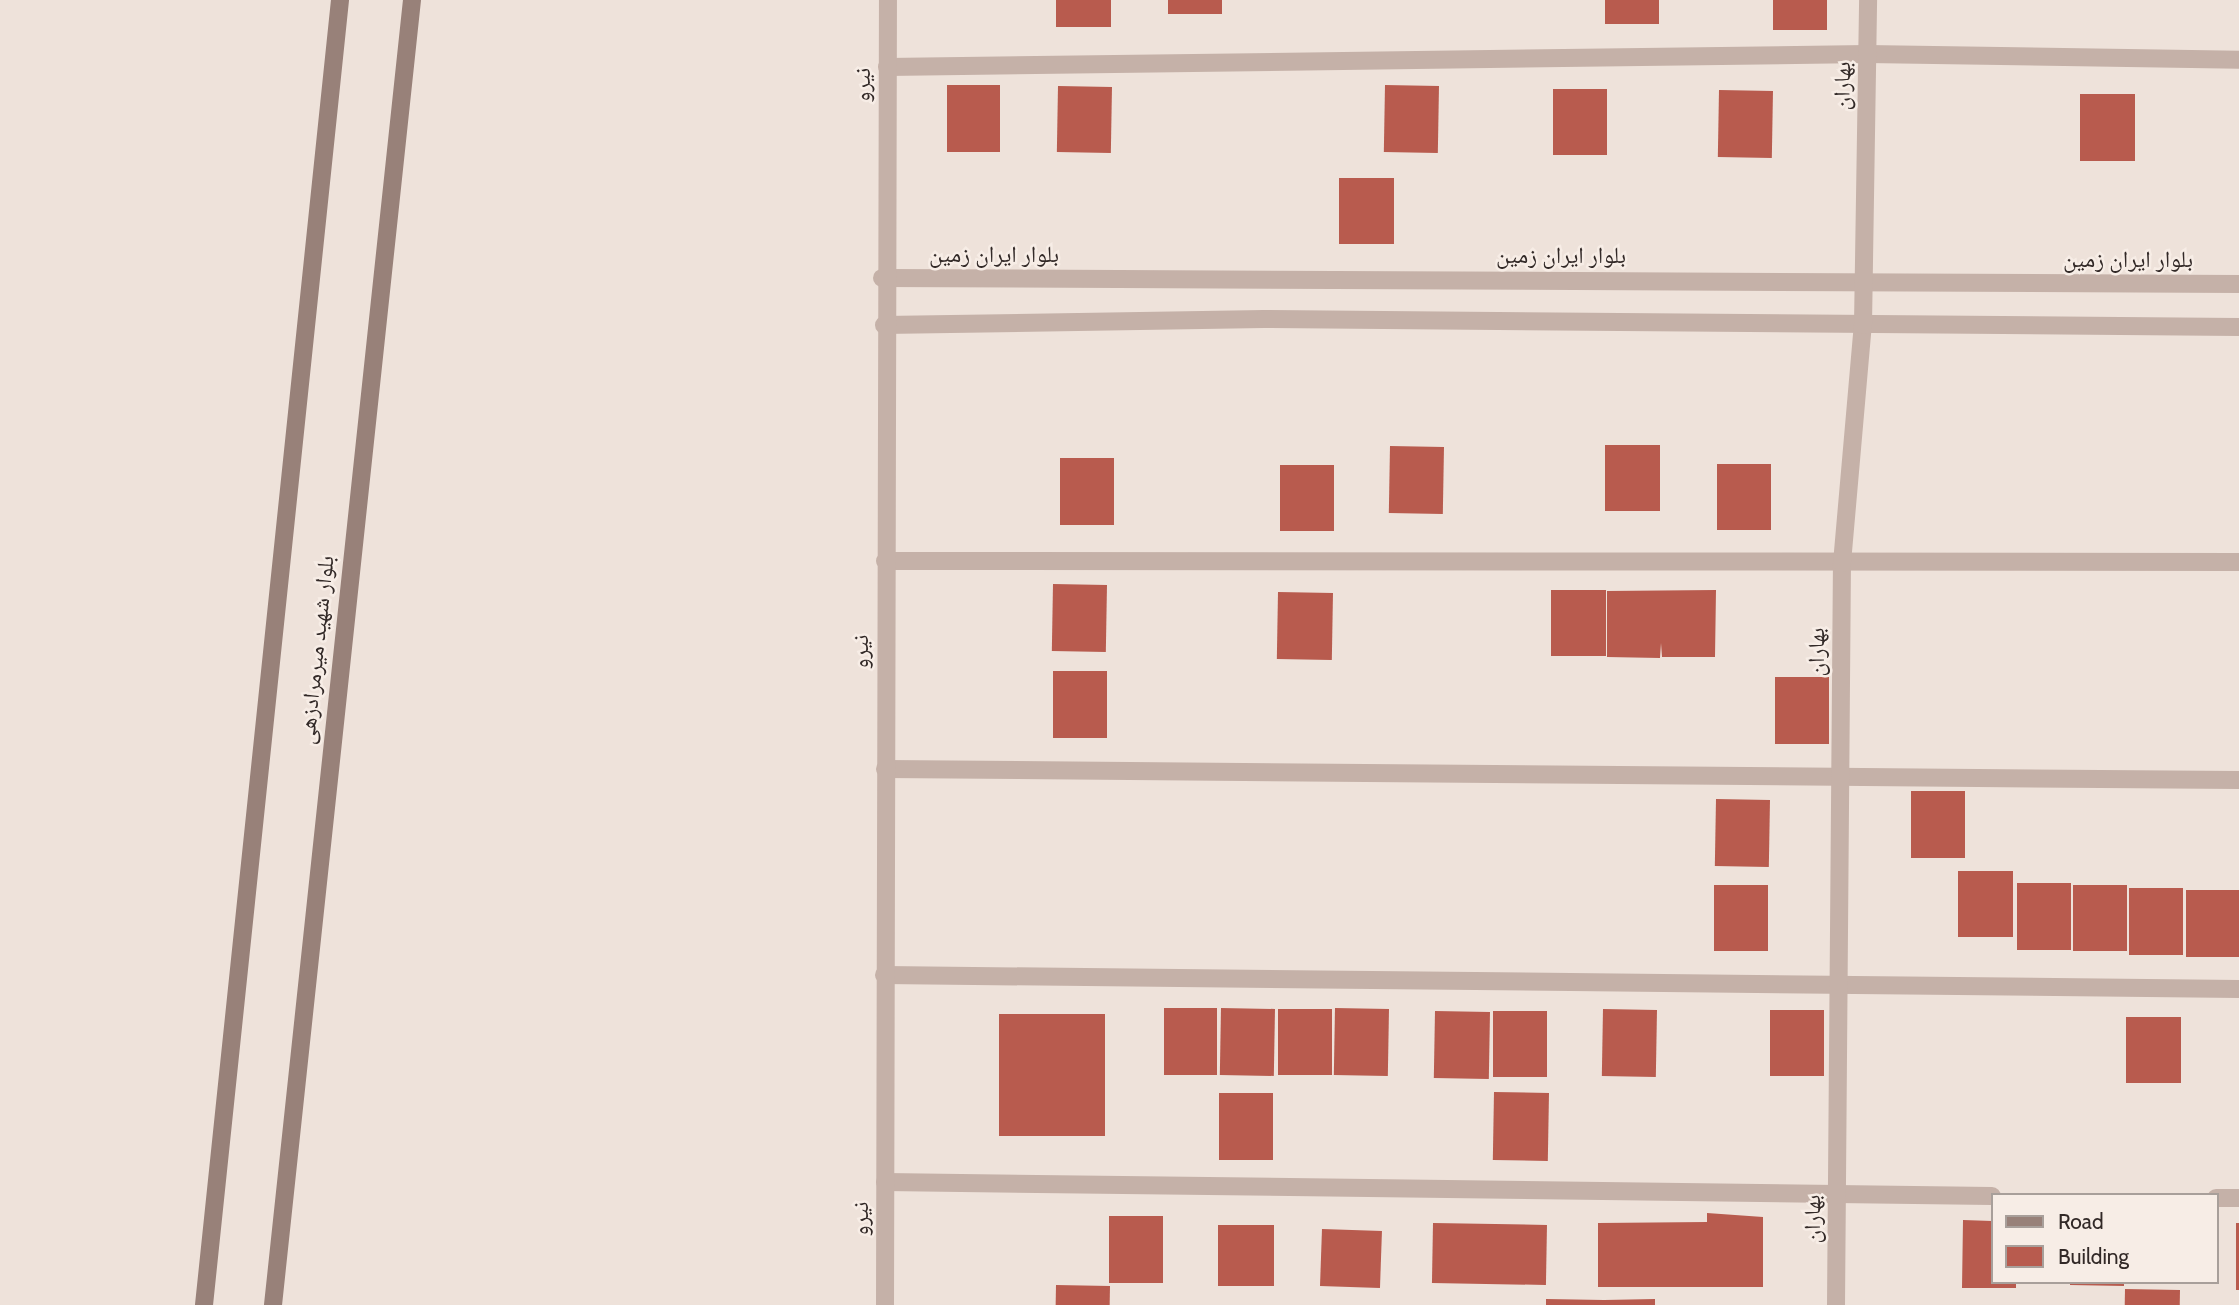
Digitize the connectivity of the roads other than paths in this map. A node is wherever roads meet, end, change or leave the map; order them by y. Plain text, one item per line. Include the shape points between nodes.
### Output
1 (340, 0) edge
2 (412, 0) edge
3 (888, 0) edge
4 (1868, 0) edge
5 (1867, 54) junction
6 (2239, 60) edge
7 (887, 66) junction
8 (882, 278) junction
9 (1864, 281) junction
10 (2239, 284) edge
11 (884, 324) junction
12 (1863, 325) junction
13 (2239, 327) edge
14 (885, 561) junction
15 (2239, 562) edge
16 (1842, 563) junction
17 (885, 769) junction
18 (1840, 777) junction
19 (2239, 780) edge
20 (884, 975) junction
21 (1838, 984) junction
22 (2239, 989) edge
23 (885, 1182) junction
24 (1837, 1195) junction
25 (1990, 1196) edge
26 (2218, 1198) edge
27 (2239, 1198) edge
28 (204, 1305) edge
29 (273, 1305) edge
30 (885, 1305) edge
31 (1836, 1305) edge

1 - 28 main road, بلوار شهید میرمرادزهی
2 - 29 main road, بلوار شهید میرمرادزهی
3 - 7 street, نیرو
4 - 5 street, بهاران
5 - 6 street
5 - 7 street
5 - 9 street, بهاران
7 - 8 street, نیرو
8 - 9 street, بلوار ایران زمین
8 - 11 street, نیرو
9 - 10 street, بلوار ایران زمین
9 - 12 street, بهاران
11 - 12 street via 1264,319
11 - 14 street, نیرو
12 - 13 street
12 - 16 street, بهاران
14 - 16 street
14 - 17 street, نیرو
15 - 16 street
16 - 18 street, بهاران
17 - 18 street
17 - 20 street, نیرو
18 - 19 street
18 - 21 street, بهاران
20 - 21 street
20 - 23 street, نیرو
21 - 22 street
21 - 24 street, بهاران
23 - 24 street
23 - 30 street, نیرو
24 - 25 street
24 - 31 street, بهاران
26 - 27 street

